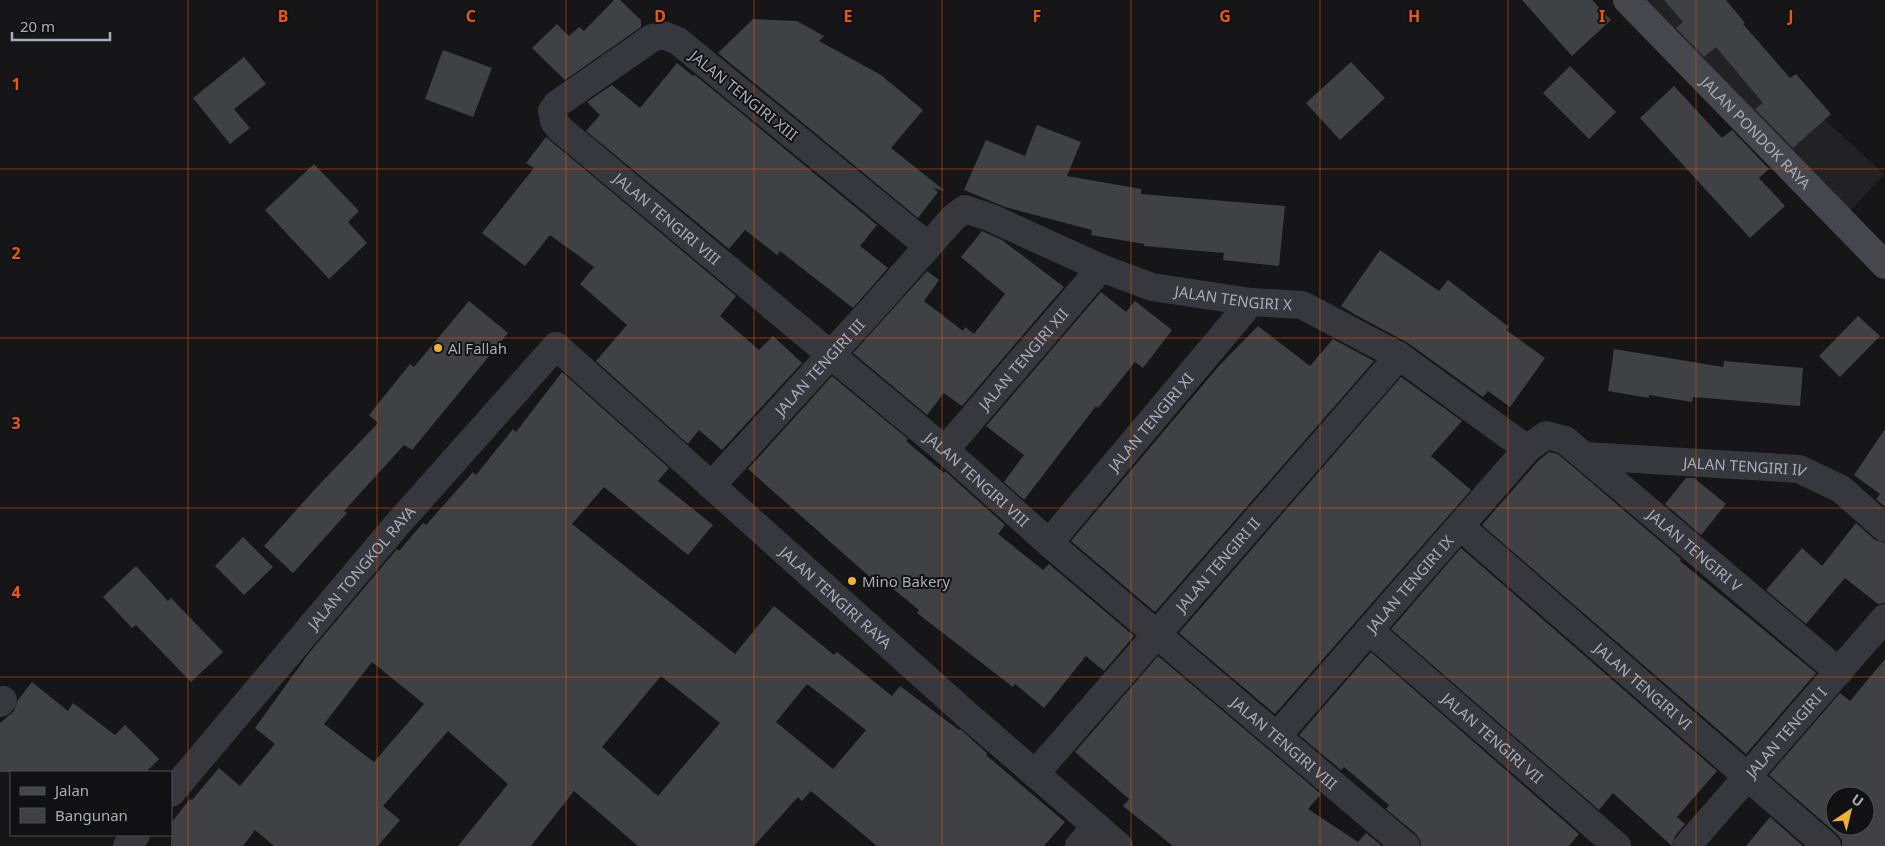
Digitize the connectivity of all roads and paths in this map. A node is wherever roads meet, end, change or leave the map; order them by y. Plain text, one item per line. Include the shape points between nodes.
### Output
1 (1627, 0) edge
2 (552, 111) joint
3 (928, 246) junction
4 (1885, 266) edge
5 (1101, 268) junction
6 (1251, 302) junction
7 (556, 346) joint
8 (830, 354) junction
9 (1399, 356) junction
10 (1537, 442) junction
11 (945, 450) junction
12 (1584, 456) junction
13 (711, 486) junction
14 (1460, 527) junction
15 (1885, 528) edge
16 (1049, 543) junction
17 (1885, 618) edge
18 (1369, 630) junction
19 (1157, 635) junction
20 (1839, 672) junction
21 (1277, 736) junction
22 (1035, 774) junction
23 (1748, 777) junction
24 (172, 792) edge
25 (135, 836) edge
26 (1087, 836) edge
27 (127, 846) edge
28 (1119, 846) edge
29 (1406, 846) edge
30 (1617, 846) edge
31 (1687, 846) edge
32 (1827, 846) edge

1 - 4 street, JALAN PONDOK RAYA
2 - 3 street, JALAN TENGIRI XIII via 557,104 652,38 663,35 678,40
2 - 8 street, JALAN TENGIRI VIII via 560,129
3 - 5 street, JALAN TENGIRI X via 952,218 965,209
3 - 8 street, JALAN TENGIRI III
5 - 6 street, JALAN TENGIRI X via 1152,287
5 - 11 street, JALAN TENGIRI XII
6 - 9 street, JALAN TENGIRI X via 1302,305
6 - 16 street, JALAN TENGIRI XI
7 - 13 street, JALAN TENGIRI RAYA
7 - 24 street, JALAN TONGKOL RAYA via 395,527
8 - 11 street, JALAN TENGIRI VIII
8 - 13 street, JALAN TENGIRI III
9 - 10 street, JALAN TENGIRI X
9 - 19 street, JALAN TENGIRI II
10 - 12 street, JALAN TENGIRI V via 1564,440
10 - 14 street, JALAN TENGIRI IX
11 - 16 street, JALAN TENGIRI VIII
12 - 15 street, JALAN TENGIRI IV via 1799,469 1841,489
12 - 20 street, JALAN TENGIRI V
13 - 22 street, JALAN TENGIRI RAYA
14 - 18 street, JALAN TENGIRI IX
14 - 23 street, JALAN TENGIRI VI
16 - 19 street, JALAN TENGIRI VIII
17 - 20 street, JALAN TENGIRI I
18 - 21 street, JALAN TENGIRI IX
18 - 30 street, JALAN TENGIRI VII
19 - 21 street, JALAN TENGIRI VIII
19 - 22 street, JALAN TENGIRI II
20 - 23 street, JALAN TENGIRI I
21 - 29 street, JALAN TENGIRI VIII
22 - 26 street, JALAN TENGIRI RAYA
23 - 31 street, JALAN TENGIRI I
23 - 32 street, JALAN TENGIRI VI
25 - 27 street
26 - 28 street, JALAN TENGIRI RAYA

